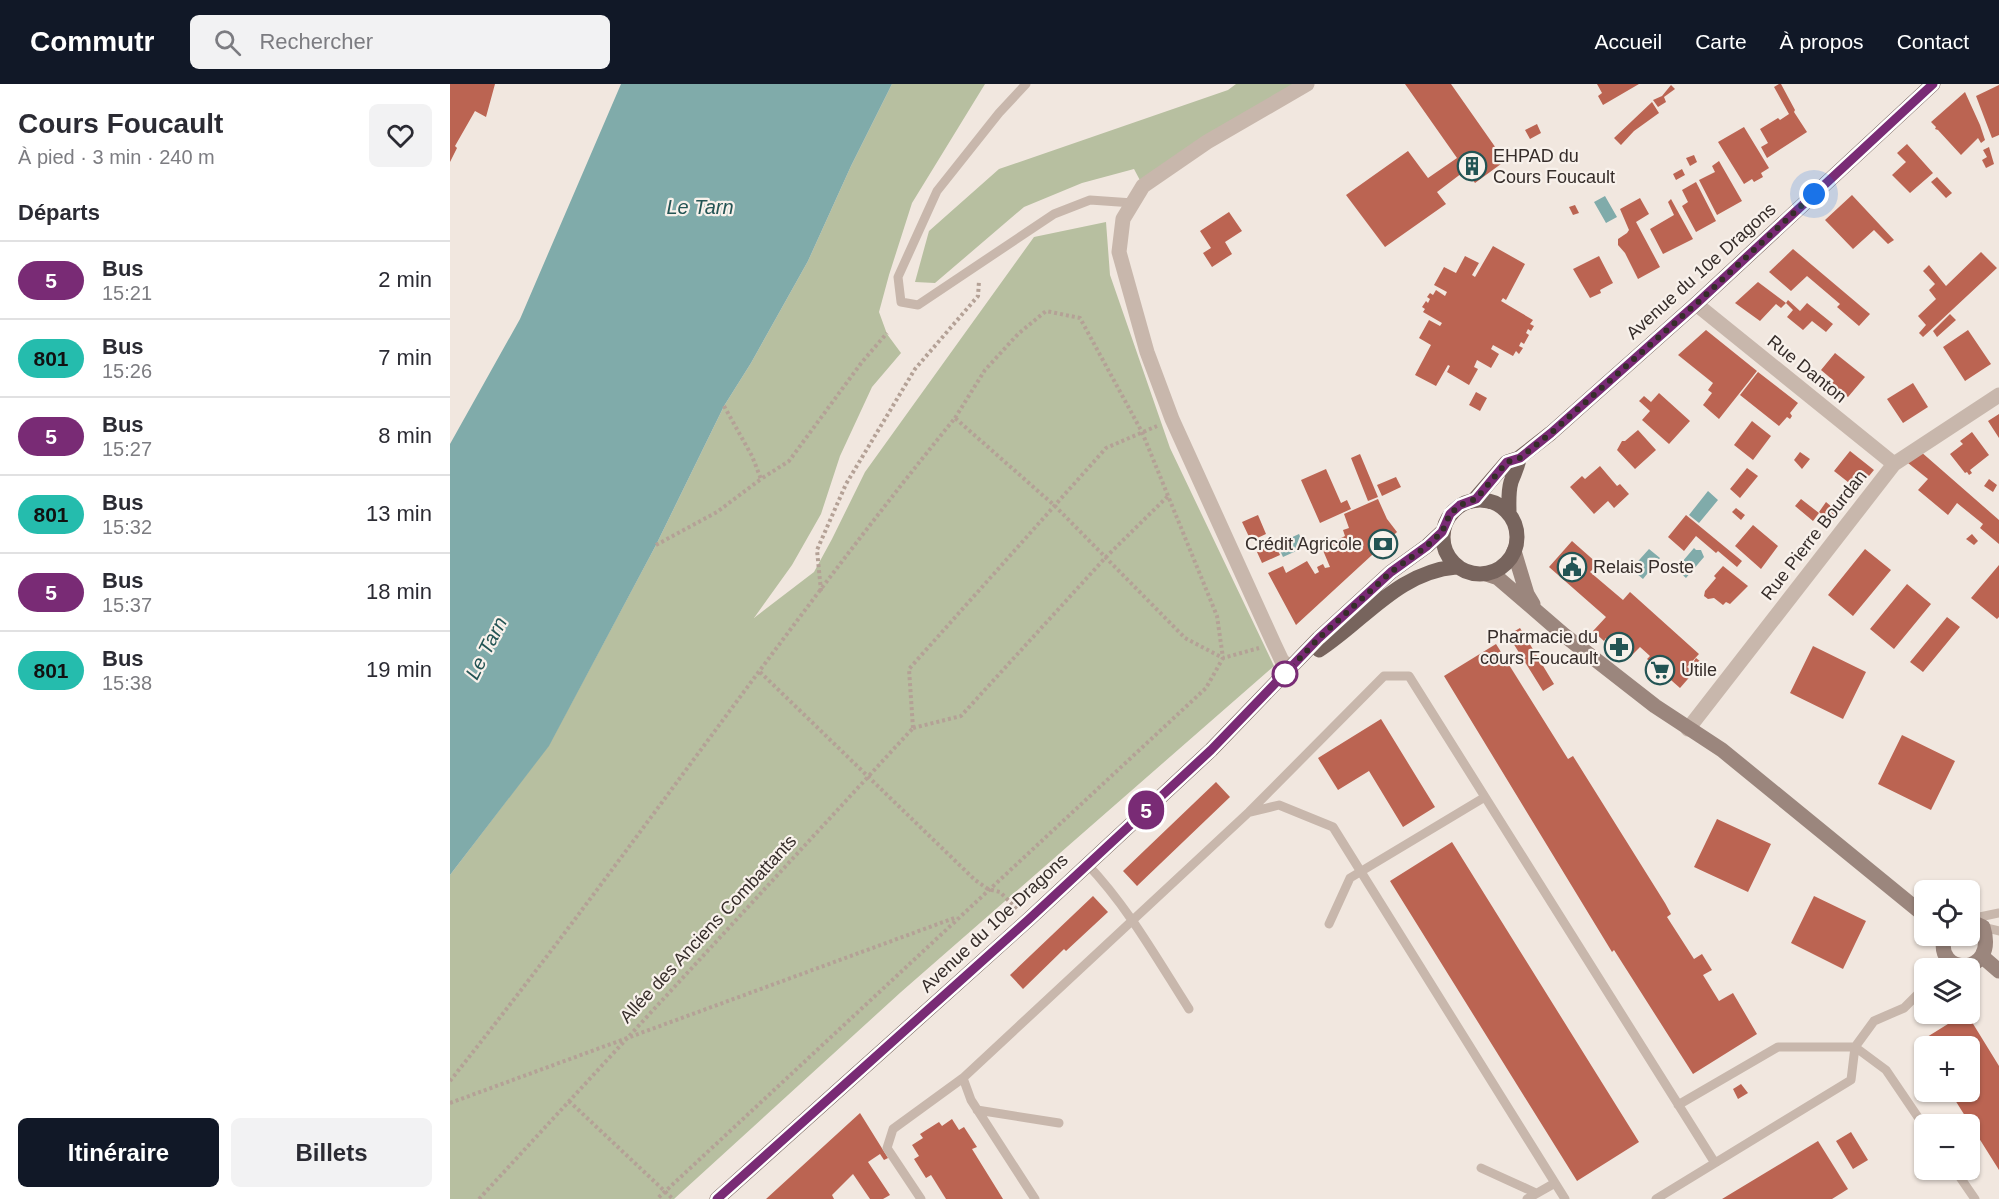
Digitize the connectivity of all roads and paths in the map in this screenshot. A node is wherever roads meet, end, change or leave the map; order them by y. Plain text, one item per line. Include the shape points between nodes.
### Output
1 (1026, 84) edge
2 (1307, 84) edge
3 (1933, 84) edge
4 (1133, 203) junction
5 (979, 265) junction
6 (1696, 304) junction
7 (886, 333) dead end
8 (1999, 395) edge
9 (724, 406) dead end
10 (955, 418) junction
11 (1172, 419) junction
12 (1142, 432) junction
13 (1520, 458) junction
14 (1894, 465) junction
15 (761, 479) junction
16 (1168, 496) junction
17 (1476, 499) junction
18 (1055, 506) junction
19 (1509, 513) junction
20 (1442, 532) junction
21 (656, 545) dead end
22 (1514, 552) junction
23 (1106, 557) junction
24 (1456, 567) junction
25 (1486, 574) junction
26 (820, 592) junction
27 (1538, 611) junction
28 (1274, 644) junction
29 (1223, 658) junction
30 (1291, 668) junction
31 (760, 672) junction
32 (913, 728) junction
33 (1688, 729) junction
34 (867, 776) junction
35 (1485, 797) junction
36 (1250, 812) junction
37 (1087, 864) junction
38 (1361, 871) junction
39 (988, 889) junction
40 (1914, 907) edge
41 (1999, 913) edge
42 (961, 916) junction
43 (1028, 920) junction
44 (1133, 920) junction
45 (1980, 921) edge
46 (1329, 924) dead end
47 (1980, 925) edge
48 (1980, 930) edge
49 (1999, 931) edge
50 (1984, 958) junction
51 (1980, 961) edge
52 (1999, 971) edge
53 (1914, 998) edge
54 (1189, 1009) dead end
55 (627, 1038) junction
56 (1855, 1047) junction
57 (963, 1078) junction
58 (450, 1081) edge
59 (568, 1101) junction
60 (450, 1103) edge
61 (1678, 1105) junction
62 (977, 1110) junction
63 (1916, 1114) edge
64 (1059, 1123) dead end
65 (1715, 1163) junction
66 (1481, 1168) dead end
67 (1962, 1180) edge
68 (1555, 1183) junction
69 (666, 1190) junction
70 (1536, 1193) junction
71 (478, 1199) edge
72 (657, 1199) edge
73 (673, 1199) edge
74 (717, 1199) edge
75 (921, 1199) edge
76 (1035, 1199) edge
77 (1527, 1199) edge
78 (1565, 1199) edge
79 (1656, 1199) edge
80 (1975, 1199) edge

1 - 5 lane via 937,191 898,277 901,302 918,305
2 - 4 street via 1207,142 1143,186
3 - 6 main road, Avenue du 10e Dragons
4 - 5 lane via 1090,200 1054,214
4 - 11 street via 1123,219 1119,252 1147,352
5 - 26 path via 978,296 915,369 846,484 817,550
6 - 13 main road, Avenue du 10e Dragons
6 - 14 street, Rue Danton
7 - 15 path via 789,461
8 - 14 street, Rue Pierre Bourdan
9 - 15 path
10 - 12 path via 986,370 1046,310 1080,318
10 - 18 path
10 - 26 path
11 - 12 path
11 - 28 street
12 - 16 path
12 - 18 path via 1106,448
13 - 17 main road, Avenue du 10e Dragons via 1507,462
13 - 19 main road via 1508,497
14 - 33 street, Rue Pierre Bourdan
15 - 21 path via 717,512
16 - 23 path
16 - 29 path via 1217,616
17 - 19 main road via 1495,502
17 - 20 main road via 1450,514
18 - 23 path
18 - 32 path via 909,669
19 - 22 main road via 1517,531
20 - 24 main road via 1444,549
20 - 30 main road, Avenue du 10e Dragons via 1391,572
22 - 25 main road via 1505,565
22 - 27 street via 1527,594
23 - 29 path via 1185,638
23 - 32 path via 962,716
24 - 25 main road
24 - 30 main road, Avenue du 10e Dragons via 1423,574 1401,585
25 - 27 street via 1498,578
26 - 31 path
27 - 33 street
28 - 29 path
28 - 30 street via 1282,661
29 - 39 path via 1206,688
30 - 37 main road, Avenue du 10e Dragons via 1211,750
31 - 34 path
31 - 58 path
32 - 34 path, Allée des Anciens Combattants
33 - 40 street via 1722,750
34 - 39 path
34 - 55 path, Allée des Anciens Combattants
35 - 36 lane via 1409,676 1384,676
35 - 38 lane
35 - 61 lane
36 - 38 lane via 1279,806 1334,826
36 - 44 lane
37 - 43 main road, Avenue du 10e Dragons
37 - 44 lane
38 - 46 lane via 1350,878
38 - 68 lane
39 - 42 path
39 - 43 path via 1000,892
41 - 45 lane
42 - 55 path
42 - 69 path
43 - 74 main road, Avenue du 10e Dragons
44 - 54 lane
44 - 57 lane
47 - 49 lane
48 - 50 street via 1988,939
50 - 51 street
50 - 52 street
53 - 56 lane via 1904,1008 1874,1021
55 - 59 path, Allée des Anciens Combattants
55 - 60 path
56 - 61 lane via 1778,1047
56 - 63 lane via 1886,1070
56 - 65 lane via 1851,1080
57 - 62 lane
57 - 75 lane via 894,1129 888,1148
59 - 69 path
59 - 71 path, Allée des Anciens Combattants
61 - 65 lane
62 - 64 lane
62 - 76 lane
65 - 79 lane
66 - 70 lane
67 - 80 lane
68 - 70 lane
68 - 78 lane
69 - 72 path
69 - 73 path
70 - 77 lane

